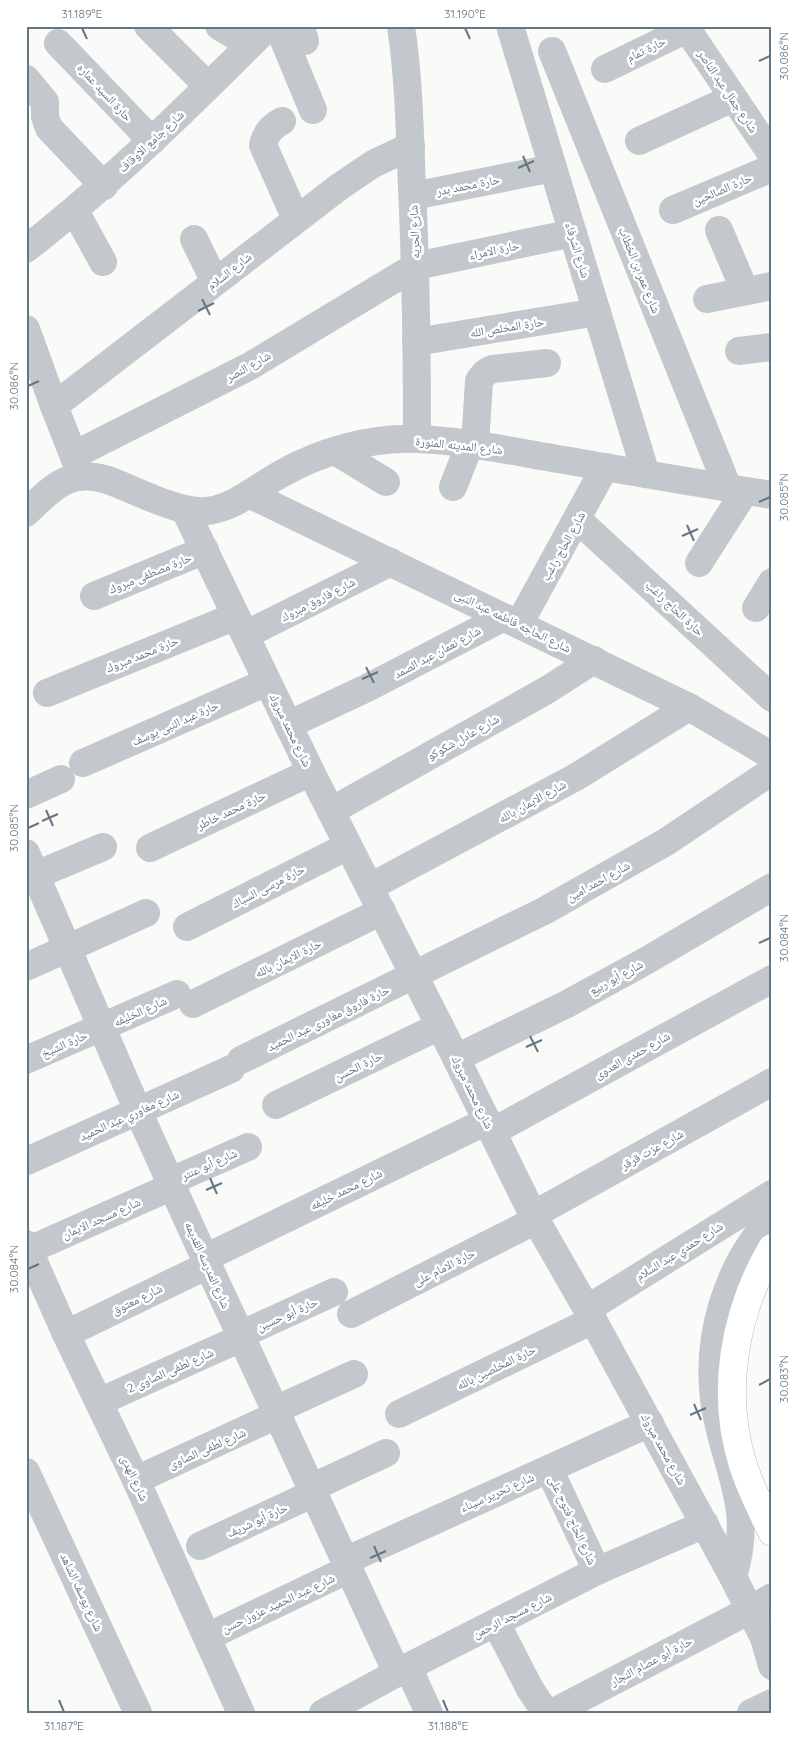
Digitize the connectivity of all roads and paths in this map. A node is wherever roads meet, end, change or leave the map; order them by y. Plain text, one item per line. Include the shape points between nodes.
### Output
1 (148, 26) edge
2 (220, 26) edge
3 (269, 26) edge
4 (278, 26) edge
5 (401, 26) edge
6 (510, 26) edge
7 (686, 28) edge
8 (58, 43) dead end
9 (250, 45) junction
10 (552, 51) dead end
11 (604, 69) dead end
12 (26, 80) edge
13 (208, 86) junction
14 (733, 98) junction
15 (313, 110) dead end
16 (282, 121) dead end
17 (639, 141) dead end
18 (152, 142) junction
19 (411, 146) junction
20 (772, 155) edge
21 (553, 168) junction
22 (772, 168) edge
23 (104, 186) junction
24 (413, 196) junction
25 (673, 210) dead end
26 (75, 211) junction
27 (296, 219) junction
28 (719, 230) dead end
29 (572, 233) junction
30 (194, 239) dead end
31 (26, 249) edge
32 (103, 262) dead end
33 (416, 266) junction
34 (216, 282) junction
35 (772, 286) edge
36 (745, 291) junction
37 (707, 299) dead end
38 (597, 312) junction
39 (26, 329) edge
40 (416, 342) junction
41 (772, 347) edge
42 (739, 351) dead end
43 (548, 363) dead end
44 (54, 406) junction
45 (417, 439) junction
46 (472, 444) junction
47 (335, 451) junction
48 (78, 465) junction
49 (605, 467) junction
50 (646, 474) junction
51 (386, 482) dead end
52 (453, 487) dead end
53 (736, 490) junction
54 (249, 494) junction
55 (772, 496) edge
56 (27, 510) edge
57 (185, 510) junction
58 (578, 520) junction
59 (205, 550) junction
60 (391, 562) junction
61 (699, 563) dead end
62 (772, 582) edge
63 (94, 596) dead end
64 (756, 608) dead end
65 (512, 621) junction
66 (240, 626) junction
67 (594, 660) junction
68 (268, 682) junction
69 (47, 693) dead end
70 (772, 698) edge
71 (689, 707) junction
72 (288, 725) junction
73 (772, 756) edge
74 (772, 771) edge
75 (311, 772) junction
76 (26, 795) edge
77 (331, 811) junction
78 (348, 846) junction
79 (103, 847) dead end
80 (150, 848) dead end
81 (31, 869) edge
82 (772, 887) edge
83 (376, 899) junction
84 (146, 913) dead end
85 (187, 927) dead end
86 (68, 948) junction
87 (26, 967) edge
88 (415, 975) junction
89 (772, 979) edge
90 (185, 999) joint
91 (440, 1026) junction
92 (102, 1027) junction
93 (456, 1058) junction
94 (26, 1060) edge
95 (236, 1064) joint
96 (772, 1082) edge
97 (276, 1105) dead end
98 (138, 1111) junction
99 (489, 1126) junction
100 (248, 1147) dead end
101 (26, 1161) edge
102 (172, 1184) junction
103 (772, 1194) edge
104 (772, 1214) edge
105 (535, 1218) junction
106 (27, 1247) edge
107 (772, 1248) edge
108 (206, 1262) junction
109 (334, 1292) dead end
110 (352, 1314) dead end
111 (590, 1314) junction
112 (66, 1334) junction
113 (241, 1336) junction
114 (354, 1374) dead end
115 (99, 1402) junction
116 (276, 1413) junction
117 (399, 1414) dead end
118 (650, 1423) junction
119 (386, 1453) dead end
120 (549, 1469) junction
121 (26, 1472) edge
122 (136, 1480) junction
123 (312, 1490) junction
124 (705, 1524) junction
125 (772, 1532) edge
126 (200, 1546) dead end
127 (347, 1565) junction
128 (597, 1571) junction
129 (733, 1577) junction
130 (761, 1603) edge
131 (496, 1623) junction
132 (207, 1637) junction
133 (772, 1666) edge
134 (403, 1670) junction
135 (772, 1703) edge
136 (138, 1713) edge
137 (240, 1713) edge
138 (323, 1713) edge
139 (429, 1713) edge
140 (546, 1713) edge
141 (552, 1713) edge
142 (751, 1713) edge

1 - 13 street
2 - 9 street
3 - 9 street, شارع جامع الاوقاف
4 - 15 street
5 - 19 street, شارع الحريه
6 - 21 street, شارع الشرفاء
7 - 11 street, حارة تمام
7 - 14 street, شارع جمال عبد الناصر
8 - 18 street, حارة السيد عماره
9 - 13 street, شارع جامع الاوقاف
10 - 53 street, شارع عمر بن الخطاب
12 - 23 street via 45,102 49,128
13 - 18 street, شارع جامع الاوقاف
14 - 17 street
14 - 20 street, شارع جمال عبد الناصر
16 - 27 street via 266,135 264,146
18 - 23 street, شارع جامع الاوقاف
19 - 24 street, شارع الحريه
19 - 27 street, شارع السلام via 373,164
21 - 24 street, حارة محمد بدر
21 - 29 street, شارع الشرفاء
22 - 25 street, حارة الصالحين
23 - 26 street, شارع جامع الاوقاف
24 - 33 street, شارع الحريه
26 - 31 street, شارع جامع الاوقاف
26 - 32 street
27 - 34 street, شارع السلام
28 - 36 street
29 - 33 street, حارة الامراء
29 - 38 street, شارع الشرفاء
30 - 34 street
33 - 40 street, شارع الحريه
33 - 48 street, شارع النصر
34 - 44 street, شارع السلام
35 - 36 street
36 - 37 street
38 - 40 street, حارة المخلص الله
38 - 50 street, شارع الشرفاء
39 - 44 street
40 - 45 street, شارع الحريه
41 - 42 street
43 - 46 street via 488,370 483,375 479,381
44 - 48 street
45 - 46 street, شارع المدينه المنورة
45 - 47 street, شارع المدينه المنورة via 378,442
46 - 49 street, شارع المدينه المنورة
46 - 52 street
47 - 51 street
47 - 54 street, شارع المدينه المنورة via 307,461
48 - 56 street, شارع المدينه المنورة
48 - 57 street, شارع المدينه المنورة via 95,476
49 - 50 street, شارع المدينه المنورة
49 - 58 street, شارع الحاج راغب
50 - 53 street, شارع المدينه المنورة
53 - 55 street, شارع المدينه المنورة
53 - 61 street
54 - 57 street, شارع المدينه المنورة via 232,504 208,511
54 - 60 street, شارع الحاجه فاطمه عبد النبى
57 - 59 street, شارع محمد مبروك
58 - 65 street, شارع الحاج راغب
58 - 70 street, حارة الحاج راغب
59 - 63 street, حارة مصطفى مبروك
59 - 66 street, شارع محمد مبروك
60 - 65 street, شارع الحاجه فاطمه عبد النبى
60 - 66 street, شارع فاروق مبروك
62 - 64 street
65 - 67 street, شارع الحاجه فاطمه عبد النبى
65 - 72 street, شارع نعمان عبد الصمد
66 - 68 street, شارع محمد مبروك
66 - 69 street, حارة محمد مبروك
67 - 71 street, شارع الحاجه فاطمه عبد النبى
67 - 77 street, شارع عادل شكوكو via 547,690
68 - 72 street, شارع محمد مبروك
68 - 76 street, حارة عبد النبى يوسف
71 - 73 street, شارع الحاجه فاطمه عبد النبى
71 - 83 street, شارع الايمان بالله
72 - 75 street, شارع محمد مبروك
74 - 88 street, شارع احمد امين via 666,842 605,878
75 - 77 street, شارع محمد مبروك
75 - 80 street, حارة محمد خاطر
77 - 78 street, شارع محمد مبروك
78 - 83 street, شارع محمد مبروك
78 - 85 street, حارة مرسى السباك
79 - 81 street
81 - 86 street, شارع المدرسه القديمه
82 - 93 street, شارع أبو ربيع via 567,1004
83 - 88 street, شارع محمد مبروك
83 - 90 street, حارة الايمان بالله
84 - 86 street
86 - 87 street
86 - 92 street, شارع المدرسه القديمه
88 - 91 street, شارع محمد مبروك
88 - 95 street, حارة فاروق مغاورى عبد الحميد
89 - 99 street, شارع حمدى العدوى
90 - 92 street, شارع الخليفه
91 - 93 street, شارع محمد مبروك
91 - 97 street, حارة الحسن
92 - 94 street, حارة الشيخ
92 - 98 street, شارع المدرسه القديمه
93 - 99 street, شارع محمد مبروك
95 - 98 street, شارع مغاوري عبد الحميد
96 - 105 street, شارع عزت قرقر
98 - 101 street, شارع مغاوري عبد الحميد
98 - 102 street, شارع المدرسه القديمه
99 - 105 street, شارع محمد مبروك
99 - 108 street, شارع محمد خليفه
100 - 102 street, شارع أبو عنتر
102 - 106 street, شارع مسجد الايمان
102 - 108 street, شارع المدرسه القديمه
103 - 111 street, شارع حمدي عبد السلام via 734,1216
104 - 129 street via 730,1284 715,1334 713,1388 717,1417 738,1494 742,1522
105 - 110 street, حارة الامام على
105 - 111 street, شارع محمد مبروك
106 - 112 street, شارع الهدى
107 - 125 highway via 750,1290 736,1342 733,1368 738,1445 750,1485
108 - 112 street, شارع معتوق
108 - 113 street, شارع المدرسه القديمه
109 - 113 street, حارة أبو حسين
111 - 117 street, حارة المخلصين بالله
111 - 118 street, شارع محمد مبروك
112 - 115 street, شارع الهدى
113 - 115 street, شارع لطفى الصاوى 2
113 - 116 street, شارع المدرسه القديمه
114 - 116 street, شارع لطفى الصاوى
115 - 122 street, شارع الهدى
116 - 122 street, شارع لطفى الصاوى
116 - 123 street, شارع المدرسه القديمه
118 - 120 street, شارع تحرير سيناء
118 - 124 street, شارع محمد مبروك
119 - 123 street, حارة أبو شريف
120 - 127 street, شارع تحرير سيناء
120 - 128 street, شارع الحاج فتوح على
121 - 136 street, شارع يوسف الشاهد
122 - 132 street, شارع الهدى
123 - 126 street, حارة أبو شريف
123 - 127 street, شارع المدرسه القديمه
124 - 128 street, شارع مسجد الرحمن
124 - 129 street, شارع محمد مبروك
127 - 132 street, شارع عبد الحميد عزوز حسن
127 - 134 street, شارع المدرسه القديمه
128 - 131 street, شارع مسجد الرحمن
129 - 130 street, شارع محمد مبروك
130 - 133 street, شارع محمد مبروك via 764,1638
130 - 141 street, حارة أبو عصام النجار
131 - 134 street, شارع مسجد الرحمن
131 - 140 street
132 - 137 street, شارع الهدى
134 - 138 street, شارع مسجد الرحمن
134 - 139 street, شارع المدرسه القديمه
135 - 142 street

